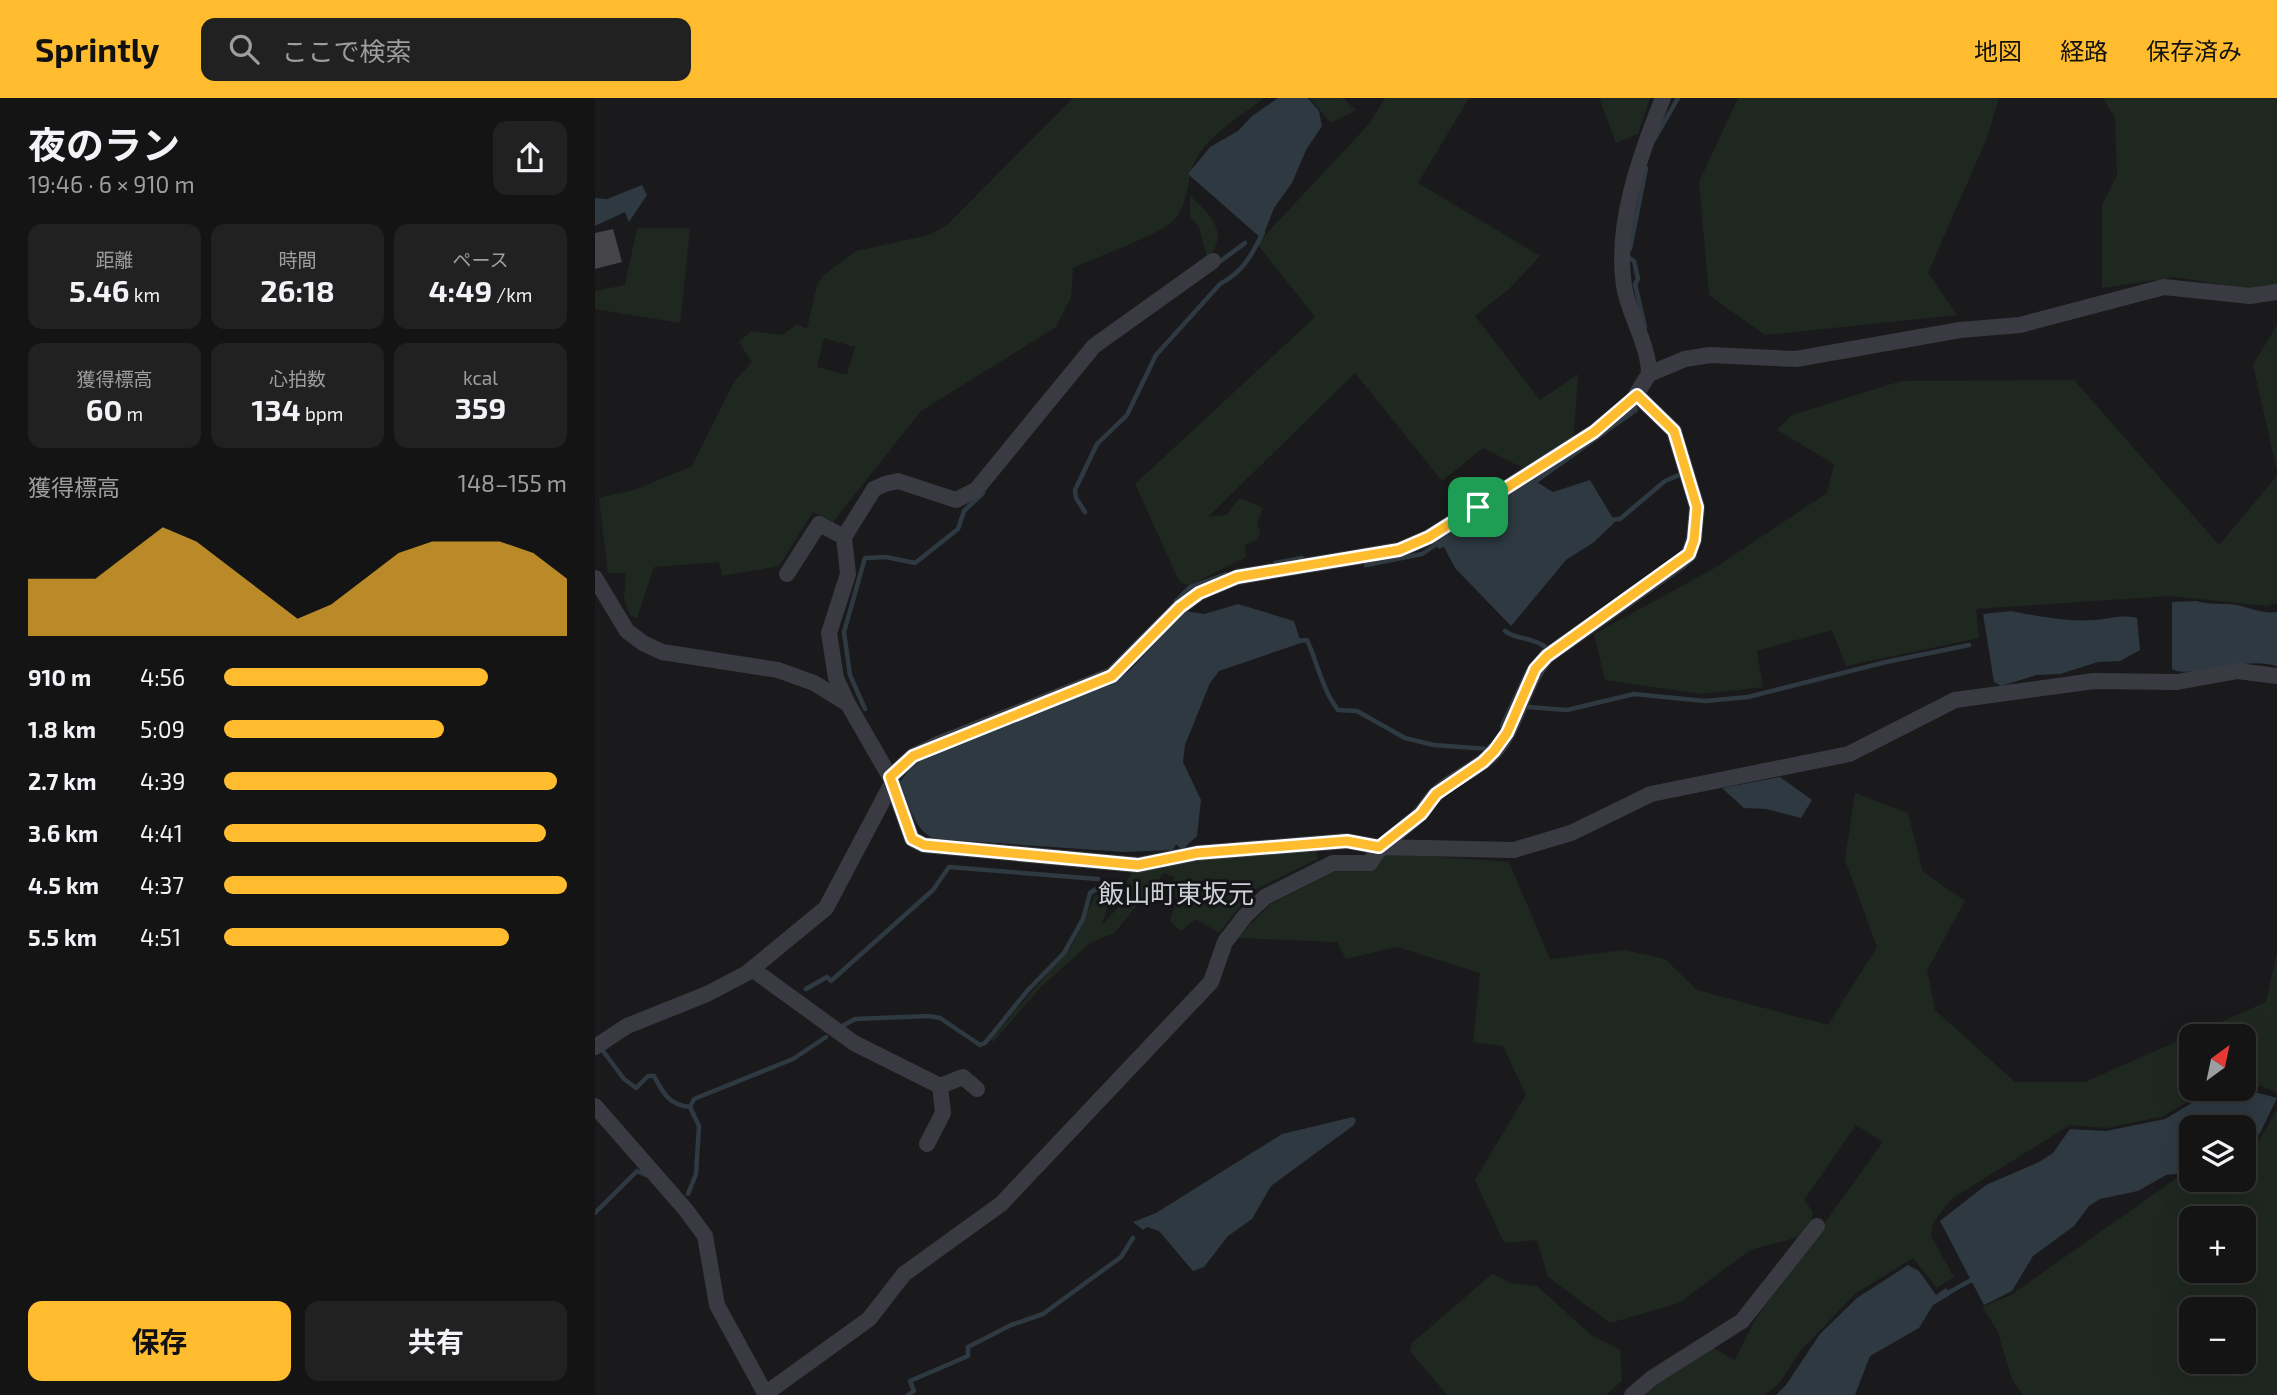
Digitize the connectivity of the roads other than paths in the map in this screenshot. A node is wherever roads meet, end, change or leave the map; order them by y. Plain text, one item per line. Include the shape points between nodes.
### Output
1 (1663, 98) edge
2 (1213, 261) dead end
3 (2277, 292) edge
4 (1649, 374) junction
5 (1637, 395) junction
6 (844, 537) junction
7 (787, 574) dead end
8 (595, 578) edge
9 (2277, 676) edge
10 (848, 704) junction
11 (891, 780) junction
12 (1379, 847) junction
13 (752, 969) junction
14 (595, 1047) edge
15 (940, 1086) junction
16 (977, 1089) dead end
17 (595, 1106) edge
18 (927, 1144) dead end
19 (1817, 1226) dead end
20 (766, 1394) edge
21 (1632, 1395) edge

1 - 4 street via 1638,163 1622,257 1625,289
2 - 6 street via 1094,346 976,490 955,500 898,481 885,484 874,489
3 - 4 street via 2250,296 2164,287 2020,325 1960,330 1796,359 1710,355 1685,359
4 - 5 street
5 - 11 street via 1594,432 1429,537 1399,550 1218,583 1180,607 1112,676 938,744 913,756
5 - 12 street via 1674,431 1697,507 1689,554 1547,656 1535,669 1507,733 1494,751 1436,794 1421,814
6 - 7 street via 819,524
6 - 10 street via 848,574 829,633 836,678
8 - 10 street via 627,631 643,643 662,652 778,670 814,683
9 - 12 street via 2238,671 2177,682 2094,681 1955,700 1849,754 1651,794 1571,833 1514,850
10 - 11 street
11 - 12 street via 912,839 924,845 1138,865 1197,853 1306,844 1347,841
11 - 13 street via 826,908
12 - 20 street via 1370,863 1333,863 1255,906 1225,942 1211,982 1000,1205 904,1274 869,1319
13 - 14 street via 707,994 627,1026
13 - 15 street via 854,1043
15 - 16 street via 963,1077
15 - 18 street via 943,1112
17 - 20 street via 705,1236 717,1305
19 - 21 street via 1742,1321

